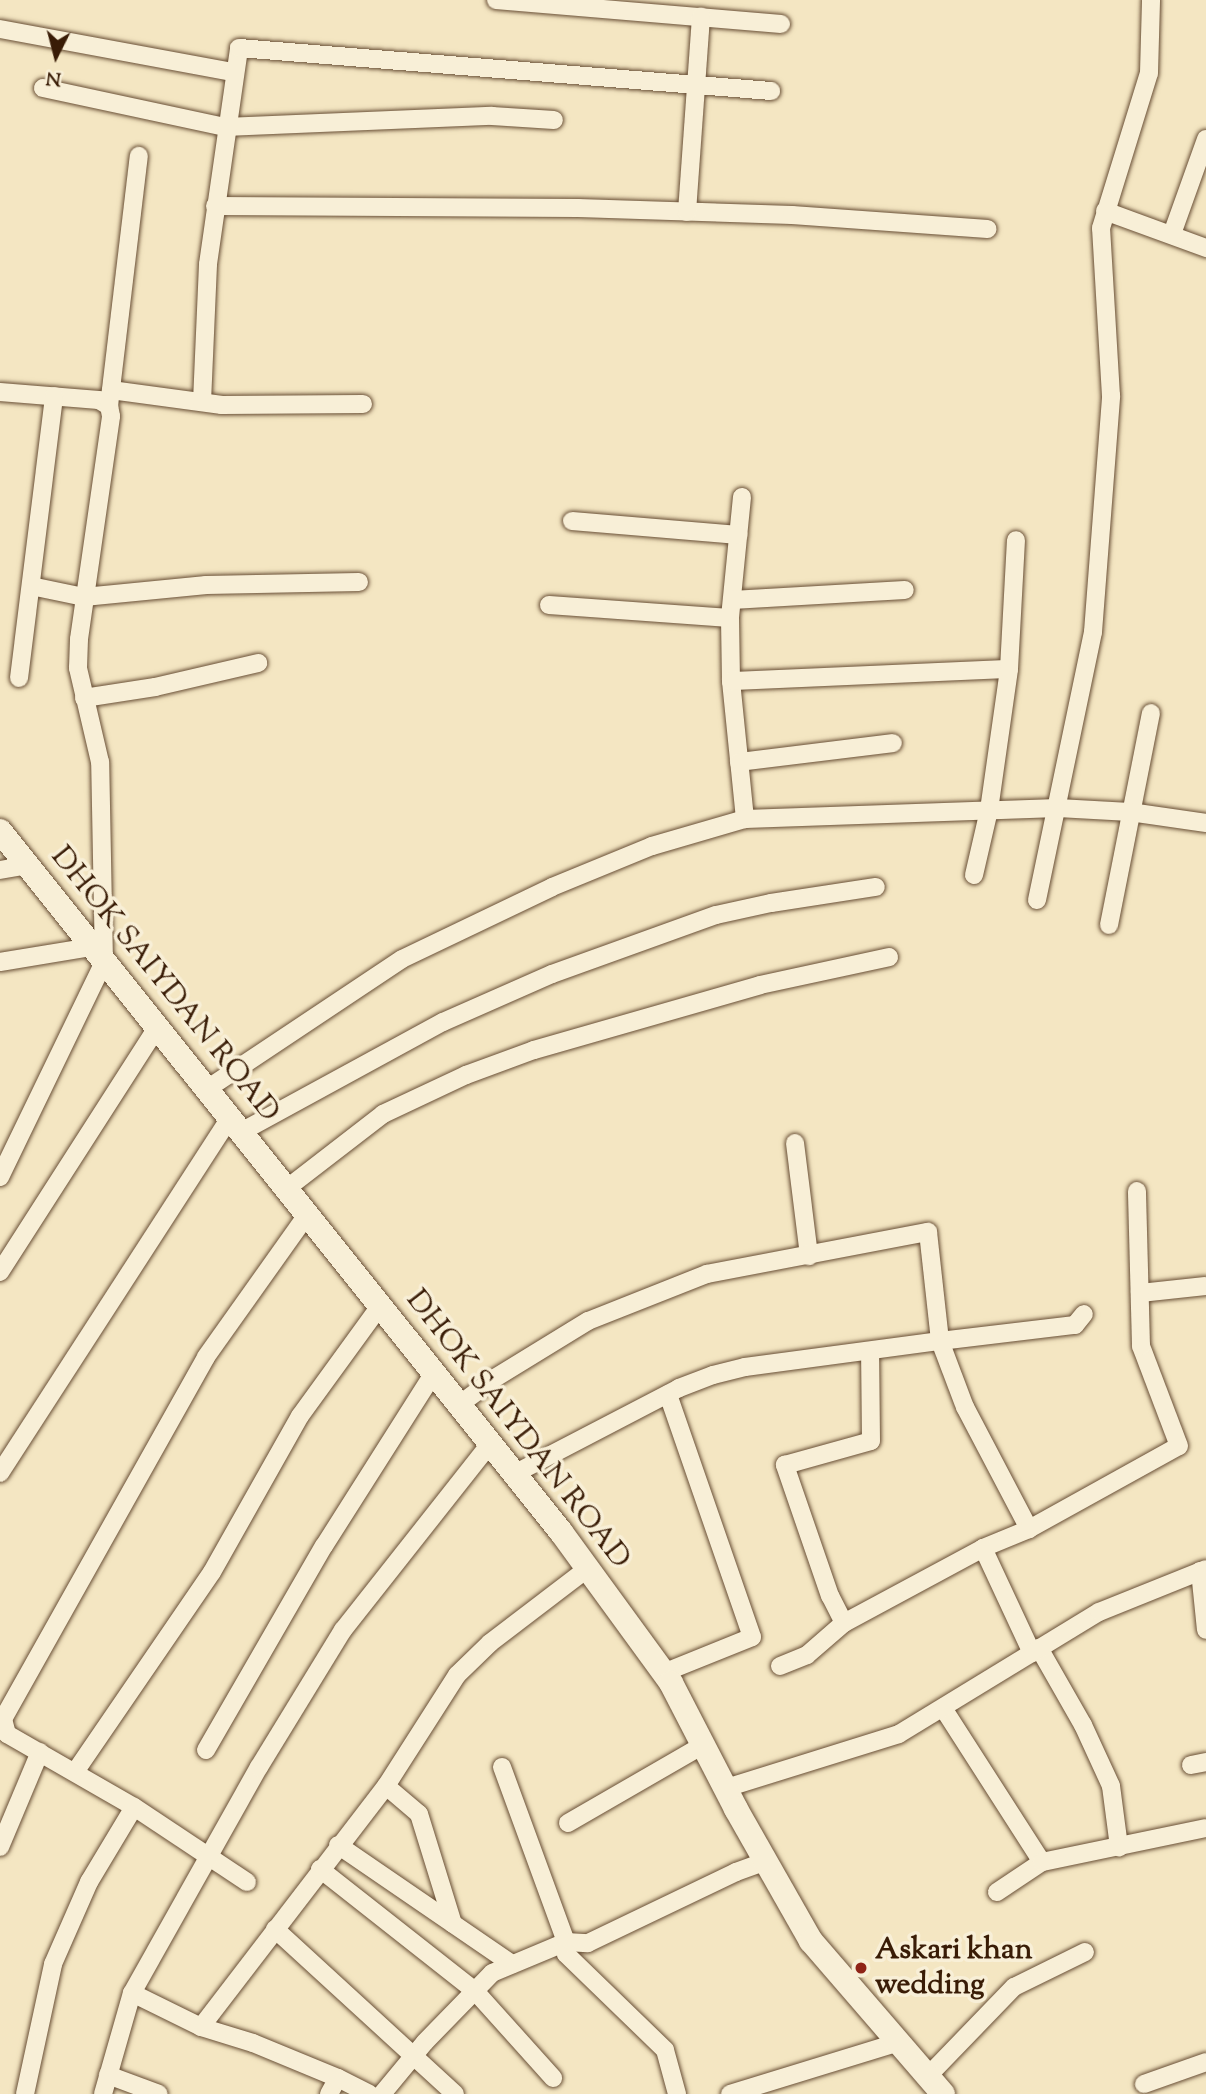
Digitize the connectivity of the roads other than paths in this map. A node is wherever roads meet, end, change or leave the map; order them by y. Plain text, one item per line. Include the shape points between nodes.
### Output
1 (496, 0) edge
2 (1151, 0) edge
3 (536, 2) edge
4 (671, 7) edge
5 (701, 17) junction
6 (781, 24) dead end
7 (0, 29) edge
8 (233, 72) junction
9 (696, 85) junction
10 (43, 88) dead end
11 (771, 91) dead end
12 (554, 120) dead end
13 (225, 127) junction
14 (1206, 139) edge
15 (139, 156) dead end
16 (215, 205) junction
17 (1105, 211) junction
18 (687, 212) junction
19 (988, 229) dead end
20 (1172, 234) junction
21 (1206, 248) edge
22 (0, 392) edge
23 (54, 396) junction
24 (110, 398) junction
25 (202, 402) junction
26 (363, 404) dead end
27 (742, 497) dead end
28 (572, 521) dead end
29 (738, 535) junction
30 (1016, 540) dead end
31 (359, 582) dead end
32 (31, 586) junction
33 (905, 590) dead end
34 (84, 597) junction
35 (549, 605) dead end
36 (731, 609) junction
37 (258, 663) dead end
38 (1009, 669) junction
39 (19, 678) dead end
40 (731, 681) junction
41 (84, 698) junction
42 (1151, 713) dead end
43 (893, 743) dead end
44 (739, 762) junction
45 (1058, 808) junction
46 (989, 810) junction
47 (1130, 812) junction
48 (745, 819) junction
49 (1206, 823) edge
50 (0, 831) edge
51 (28, 865) junction
52 (0, 870) edge
53 (974, 875) dead end
54 (876, 887) dead end
55 (1037, 900) dead end
56 (1110, 925) dead end
57 (98, 955) junction
58 (889, 957) dead end
59 (0, 962) edge
60 (158, 1027) junction
61 (206, 1089) junction
62 (235, 1125) junction
63 (794, 1143) dead end
64 (0, 1177) edge
65 (286, 1189) junction
66 (1137, 1191) dead end
67 (307, 1215) junction
68 (809, 1256) junction
69 (0, 1272) edge
70 (1206, 1286) edge
71 (1140, 1293) junction
72 (380, 1306) junction
73 (1084, 1314) dead end
74 (940, 1341) junction
75 (870, 1351) junction
76 (434, 1373) junction
77 (668, 1394) junction
78 (459, 1405) junction
79 (490, 1444) junction
80 (0, 1473) edge
81 (514, 1474) junction
82 (1029, 1529) junction
83 (983, 1548) junction
84 (588, 1568) junction
85 (1203, 1570) edge
86 (844, 1623) junction
87 (1206, 1630) edge
88 (1036, 1651) junction
89 (780, 1666) dead end
90 (663, 1673) junction
91 (943, 1708) junction
92 (703, 1745) junction
93 (206, 1750) dead end
94 (40, 1752) junction
95 (502, 1767) dead end
96 (75, 1772) junction
97 (386, 1786) junction
98 (726, 1788) junction
99 (134, 1807) junction
100 (568, 1823) dead end
101 (1206, 1828) edge
102 (338, 1845) junction
103 (0, 1847) edge
104 (1119, 1847) junction
105 (208, 1857) junction
106 (767, 1861) junction
107 (1041, 1862) junction
108 (320, 1869) junction
109 (247, 1882) dead end
110 (997, 1892) dead end
111 (453, 1924) junction
112 (275, 1929) junction
113 (566, 1942) junction
114 (1085, 1952) dead end
115 (512, 1964) junction
116 (475, 1991) junction
117 (132, 1993) junction
118 (201, 2026) junction
119 (899, 2042) junction
120 (413, 2056) junction
121 (1206, 2062) edge
122 (108, 2075) junction
123 (553, 2078) dead end
124 (1144, 2084) dead end
125 (936, 2085) edge
126 (334, 2086) edge
127 (25, 2094) edge
128 (103, 2094) edge
129 (159, 2094) edge
130 (369, 2094) edge
131 (382, 2094) edge
132 (455, 2094) edge
133 (677, 2094) edge
134 (730, 2094) edge

1 - 3 street
2 - 17 street via 1149,73
3 - 4 street
4 - 5 street
5 - 6 street
5 - 9 street
7 - 8 street
8 - 9 street via 239,48 247,46
8 - 13 street
9 - 11 street
9 - 18 street
10 - 13 street
12 - 13 street via 492,116
13 - 16 street
14 - 20 street
15 - 24 street
16 - 18 street
16 - 25 street
17 - 20 street
17 - 45 street via 1101,228 1111,396 1094,618
18 - 19 street
20 - 21 street
22 - 23 street
23 - 24 street
23 - 32 street
24 - 25 street
24 - 34 street
25 - 26 street
27 - 29 street
28 - 29 street
29 - 36 street
30 - 38 street
31 - 34 street via 206,585
32 - 34 street
32 - 39 street
33 - 36 street
34 - 41 street via 78,668
35 - 36 street
36 - 40 street
37 - 41 street
38 - 40 street
38 - 46 street
40 - 44 street
41 - 57 street via 100,762
42 - 47 street
43 - 44 street
44 - 48 street
45 - 46 street
45 - 47 street
45 - 55 street
46 - 48 street
46 - 53 street
47 - 49 street
47 - 56 street
48 - 61 street via 652,846 552,887 402,959
50 - 51 main road, DHOK SAIYDAN ROAD
51 - 52 street
51 - 57 main road, DHOK SAIYDAN ROAD
54 - 62 street via 716,915 552,974 443,1022
57 - 59 street
57 - 60 main road, DHOK SAIYDAN ROAD
57 - 64 street
58 - 65 street via 760,985 534,1050 466,1075 383,1114
60 - 61 main road, DHOK SAIYDAN ROAD
60 - 69 street
61 - 62 main road, DHOK SAIYDAN ROAD
62 - 65 main road, DHOK SAIYDAN ROAD
62 - 80 street
63 - 68 street
65 - 67 main road, DHOK SAIYDAN ROAD
66 - 71 street
67 - 72 main road, DHOK SAIYDAN ROAD
67 - 94 street via 206,1357 3,1719 7,1734
68 - 74 street via 928,1231
68 - 78 street via 707,1274 589,1321
70 - 71 street
71 - 82 street via 1141,1346 1179,1446
72 - 76 main road, DHOK SAIYDAN ROAD
72 - 96 street via 300,1416 212,1572
73 - 74 street via 1075,1325
74 - 75 street
74 - 82 street via 965,1407
75 - 77 street via 745,1367
75 - 86 street via 871,1441 785,1465 830,1597
76 - 78 main road, DHOK SAIYDAN ROAD
76 - 93 street via 324,1546
77 - 81 street
77 - 90 street via 752,1637
78 - 79 main road, DHOK SAIYDAN ROAD
79 - 81 main road, DHOK SAIYDAN ROAD
79 - 105 street via 343,1630
81 - 84 main road, DHOK SAIYDAN ROAD
82 - 83 street
83 - 86 street
83 - 88 street
84 - 90 main road, DHOK SAIYDAN ROAD
84 - 97 street via 490,1643 457,1675
85 - 87 street
85 - 88 street via 1099,1612
86 - 89 street via 807,1655
88 - 91 street
88 - 104 street via 1083,1725 1111,1786
90 - 92 main road, DHOK SAIYDAN ROAD
91 - 98 street via 899,1734
91 - 107 street
92 - 98 main road, DHOK SAIYDAN ROAD
92 - 100 street
94 - 96 street
94 - 103 street
95 - 113 street
96 - 99 street
97 - 102 street
97 - 111 street via 419,1814
98 - 106 main road, DHOK SAIYDAN ROAD
99 - 105 street
99 - 127 street via 89,1881 53,1964
101 - 104 street
102 - 108 street
102 - 111 street
104 - 107 street
105 - 109 street
105 - 117 street
106 - 113 street via 588,1943
106 - 119 main road, DHOK SAIYDAN ROAD via 811,1941
107 - 110 street
108 - 112 street
108 - 116 street
111 - 115 street
112 - 118 street
112 - 120 street
113 - 115 street
113 - 133 street via 566,1954 665,2050
114 - 125 street via 1014,1987
115 - 116 street via 492,1973
116 - 120 street
116 - 123 street
117 - 118 street
117 - 122 street
118 - 126 street via 253,2043
119 - 125 main road, DHOK SAIYDAN ROAD
119 - 134 street
120 - 131 street
120 - 132 street
121 - 124 street
122 - 128 street
122 - 129 street
126 - 130 street

